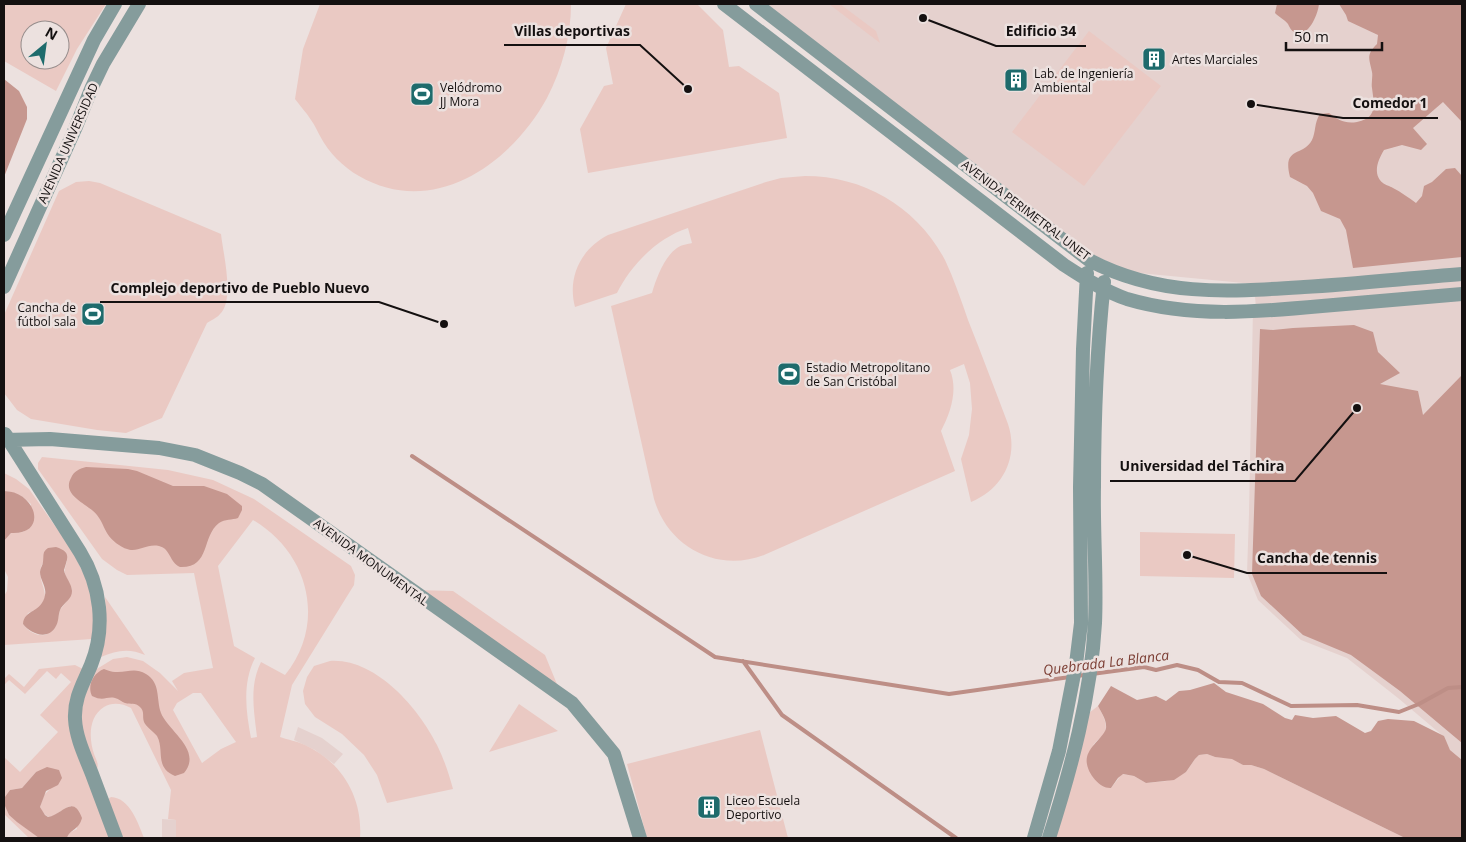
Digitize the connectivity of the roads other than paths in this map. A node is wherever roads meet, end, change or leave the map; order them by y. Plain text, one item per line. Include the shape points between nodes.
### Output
1 (115, 4) edge
2 (139, 4) edge
3 (724, 4) edge
4 (756, 4) edge
5 (4, 235) edge
6 (1089, 260) junction
7 (1106, 268) junction
8 (1462, 274) edge
9 (1087, 280) junction
10 (4, 287) edge
11 (1103, 290) junction
12 (1462, 294) edge
13 (5, 437) edge
14 (1088, 623) junction
15 (116, 838) edge
16 (640, 838) edge
17 (1034, 838) edge
18 (1049, 838) edge

1 - 5 street, AVENIDA UNIVERSIDAD via 94,40
2 - 10 street, AVENIDA UNIVERSIDAD via 96,79
3 - 9 street
4 - 6 street, AVENIDA PERIMETRAL UNET
6 - 7 street, AVENIDA PERIMETRAL UNET
6 - 9 street
7 - 8 street, AVENIDA PERIMETRAL UNET via 1123,276 1163,286 1208,291
7 - 11 street
9 - 11 street
9 - 14 street via 1080,487
11 - 12 street via 1149,304 1199,312 1248,313
11 - 14 street
13 - 15 street via 80,552 96,588 100,614 98,640 75,710 80,742
13 - 16 street, AVENIDA MONUMENTAL via 159,448 196,455 262,484 572,703 614,754
14 - 17 street via 1076,664 1059,751
14 - 18 street via 1090,668 1072,755

